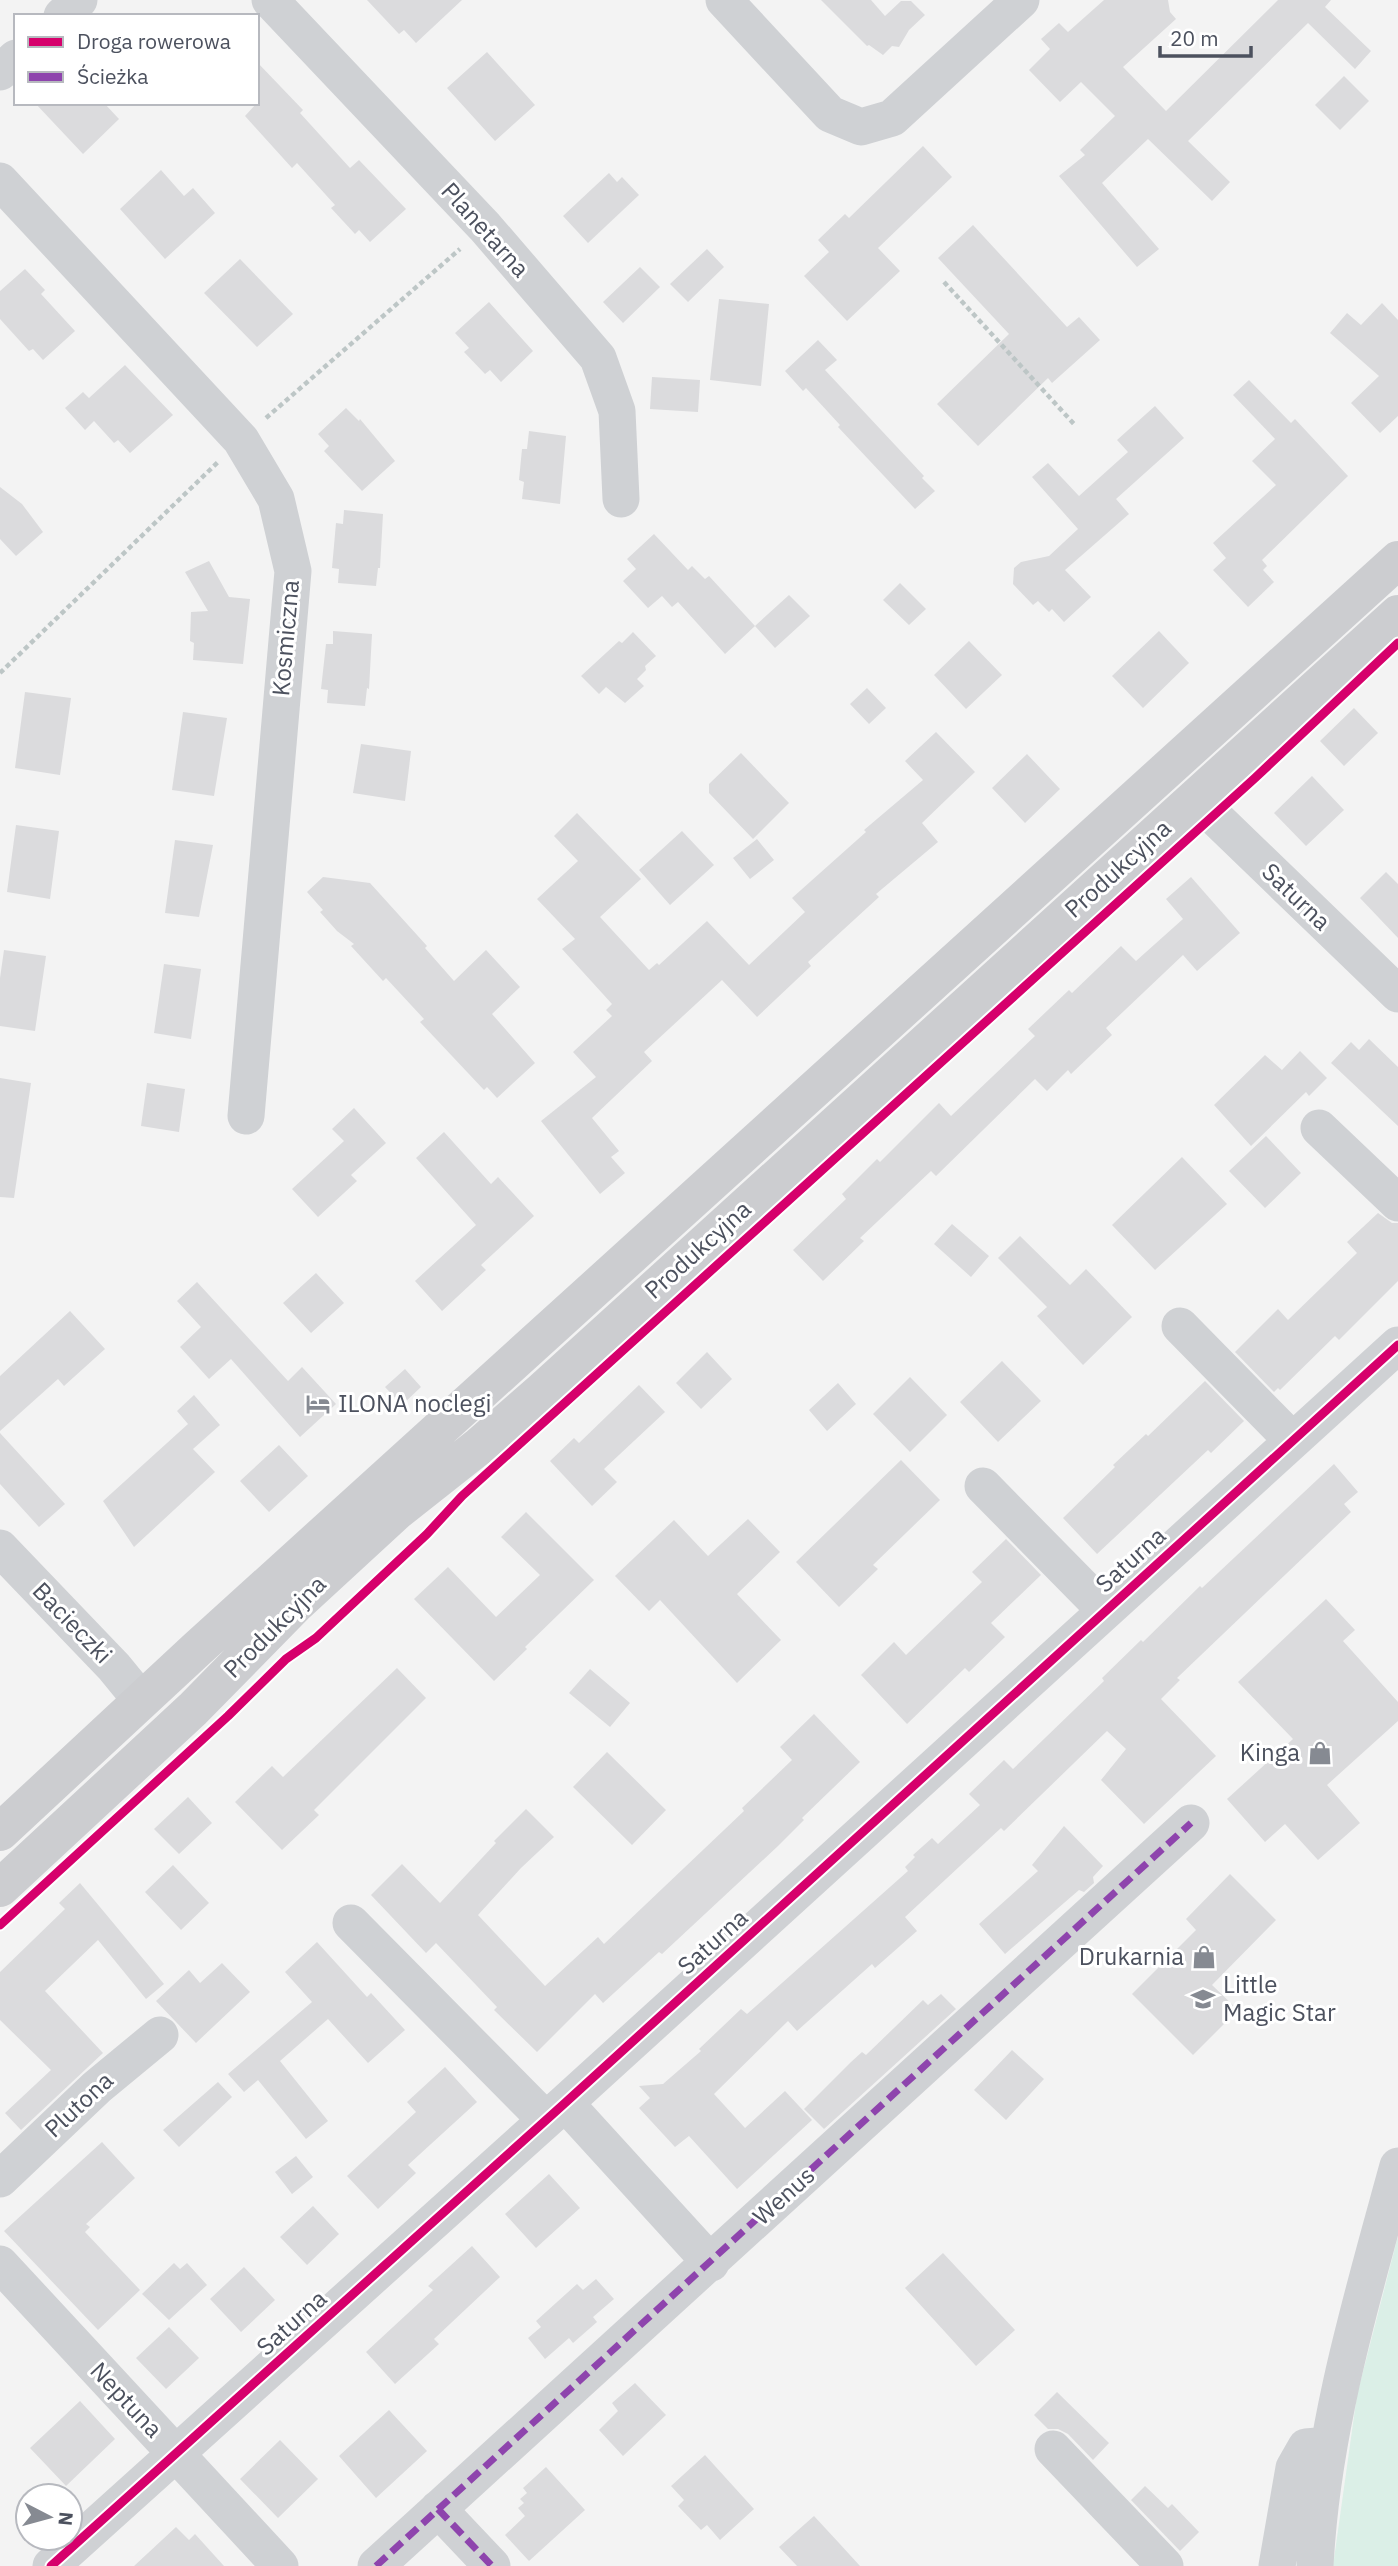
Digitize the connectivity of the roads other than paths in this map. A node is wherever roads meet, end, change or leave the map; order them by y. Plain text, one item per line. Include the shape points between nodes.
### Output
1 (79, 0) edge
2 (270, 0) edge
3 (724, 0) edge
4 (1021, 0) edge
5 (64, 14) edge
6 (14, 60) edge
7 (0, 72) edge
8 (0, 181) edge
9 (621, 499) dead end
10 (1398, 560) edge
11 (1398, 614) edge
12 (1196, 799) junction
13 (1398, 994) edge
14 (246, 1116) dead end
15 (1319, 1128) dead end
16 (1398, 1203) edge
17 (1180, 1326) dead end
18 (1398, 1345) edge
19 (1292, 1440) junction
20 (983, 1486) dead end
21 (0, 1548) edge
22 (1105, 1610) junction
23 (141, 1700) junction
24 (170, 1731) junction
25 (1191, 1824) dead end
26 (0, 1832) edge
27 (0, 1888) edge
28 (351, 1923) dead end
29 (160, 2035) dead end
30 (555, 2111) junction
31 (1398, 2166) edge
32 (0, 2179) edge
33 (711, 2263) junction
34 (0, 2264) edge
35 (1329, 2445) junction
36 (1053, 2449) dead end
37 (176, 2454) junction
38 (438, 2509) junction
39 (51, 2566) edge
40 (280, 2566) edge
41 (376, 2566) edge
42 (492, 2566) edge
43 (1166, 2566) edge
44 (1277, 2566) edge
45 (1315, 2566) edge

1 - 5 street
2 - 9 street, Planetarna via 485,227 598,358 617,411
3 - 4 street via 830,114 860,127 892,118
6 - 7 street
8 - 14 street, Kosmiczna via 241,440 276,499 293,571
10 - 23 main road, Produkcyjna
11 - 12 main road, Produkcyjna
12 - 13 street, Saturna
12 - 24 main road, Produkcyjna via 542,1391 397,1511 296,1604
15 - 16 street
17 - 19 street
18 - 19 street, Saturna
19 - 22 street, Saturna
20 - 22 street
21 - 23 street, Bacieczki
22 - 30 street, Saturna
23 - 24 main road
23 - 26 main road, Produkcyjna
24 - 27 main road, Produkcyjna
25 - 33 street, Wenus
28 - 30 street
29 - 32 street, Plutona
30 - 33 street
30 - 37 street, Saturna
31 - 35 street via 1360,2305
33 - 38 street, Wenus
34 - 37 street, Neptuna
35 - 44 street via 1306,2447 1294,2468
35 - 45 street
36 - 43 street
37 - 39 street, Saturna
37 - 40 street, Neptuna
38 - 41 street, Wenus
38 - 42 street

